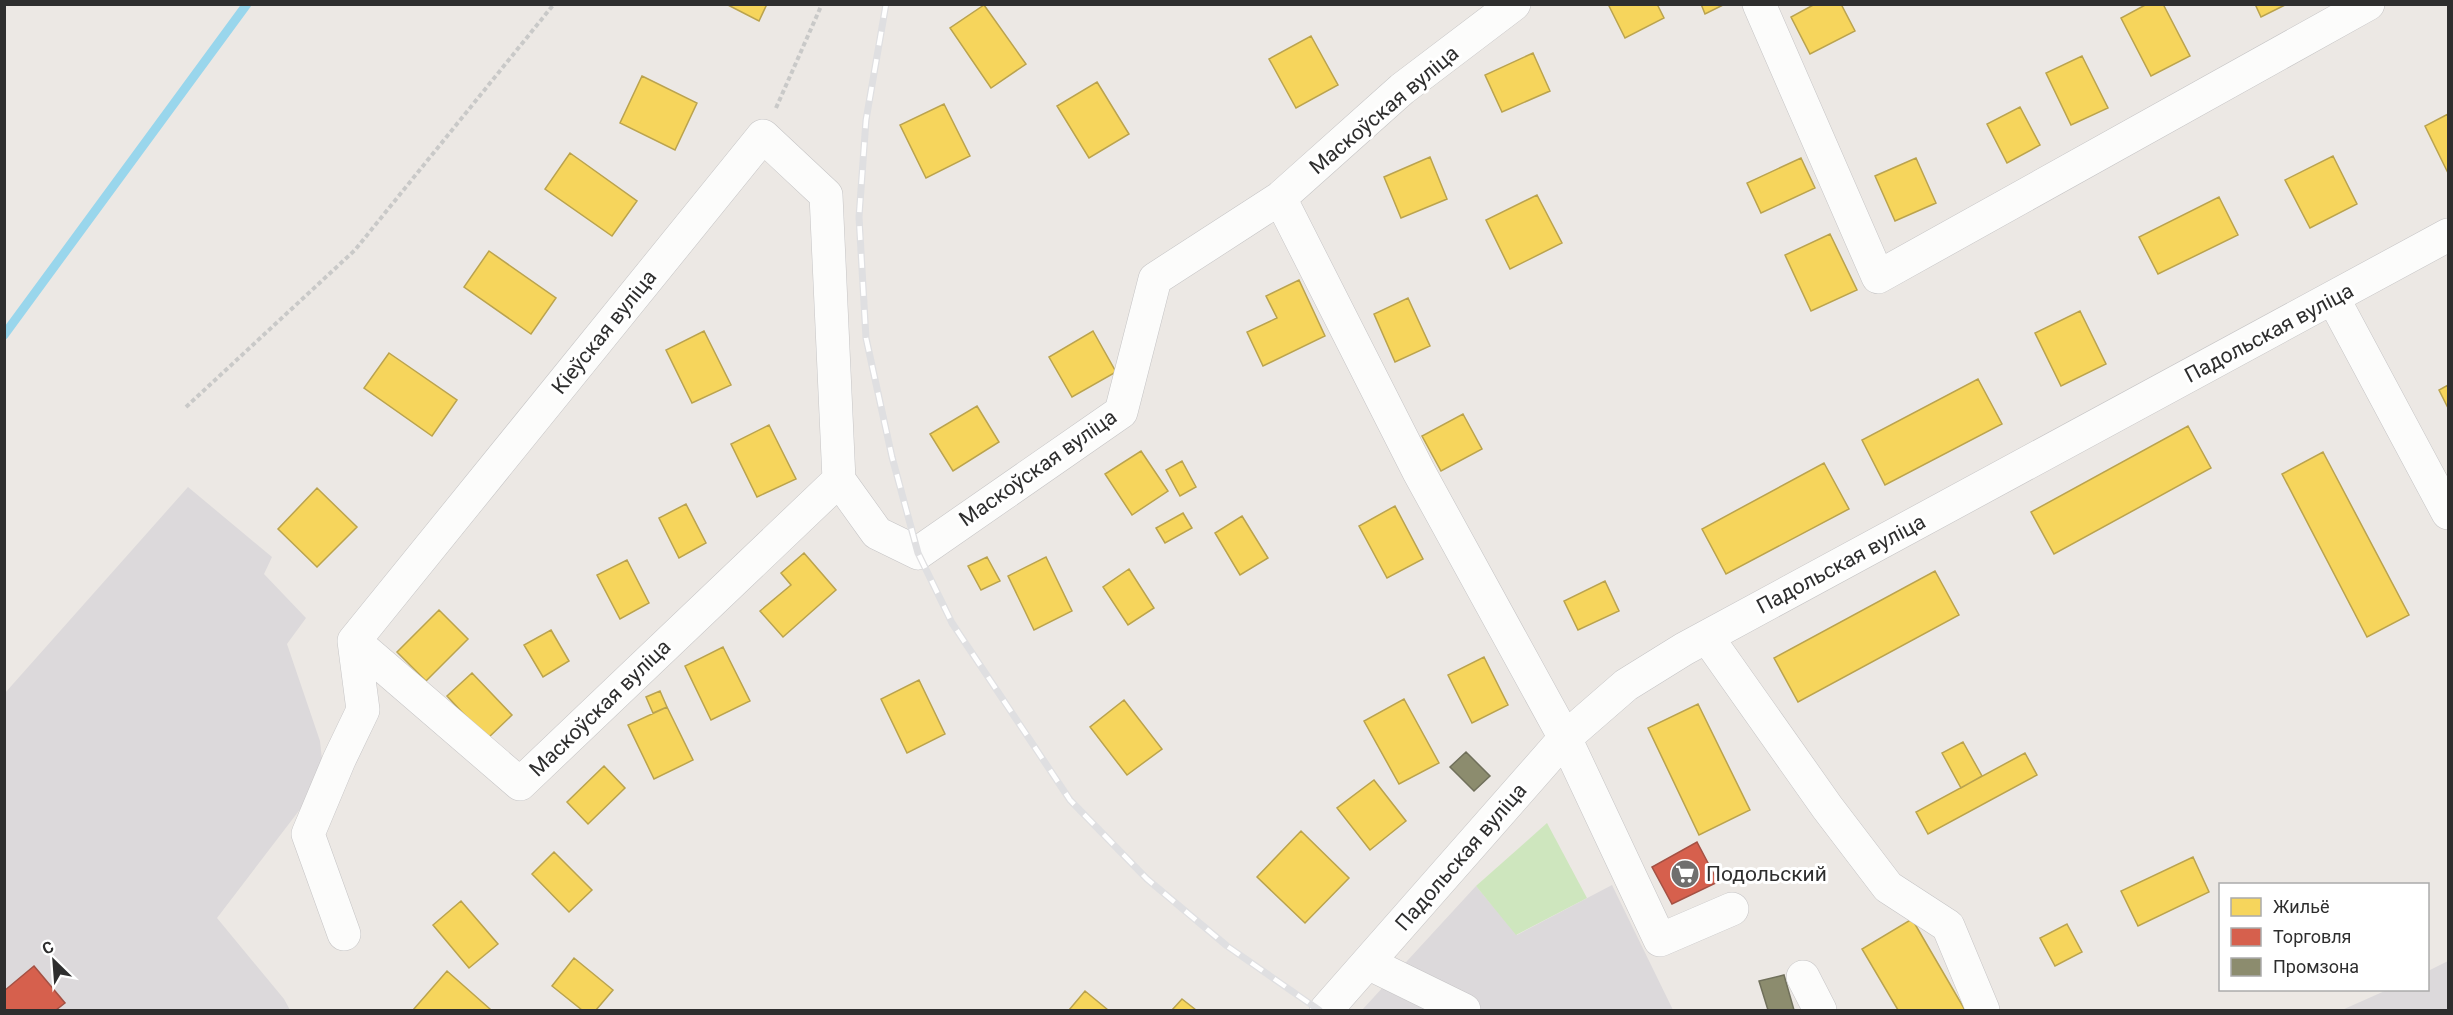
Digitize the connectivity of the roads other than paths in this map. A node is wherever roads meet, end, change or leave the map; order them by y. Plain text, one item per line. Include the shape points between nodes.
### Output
1 (1514, 4) edge
2 (1759, 4) edge
3 (2368, 4) edge
4 (1280, 198) junction
5 (2448, 235) edge
6 (2333, 298) junction
7 (839, 480) junction
8 (2448, 513) edge
9 (1707, 637) junction
10 (354, 641) junction
11 (1565, 738) junction
12 (1732, 909) dead end
13 (344, 934) dead end
14 (1368, 963) junction
15 (1803, 977) dead end
16 (1326, 1011) edge
17 (1464, 1011) edge
18 (1820, 1011) edge
19 (1983, 1011) edge

1 - 4 street, Маскоўская вуліца via 1402,89
2 - 3 street via 1878,277
4 - 7 street, Маскоўская вуліца via 1155,279 1122,412 918,553 878,533
4 - 11 street via 1419,472
5 - 6 street, Падольская вуліца
6 - 8 street
6 - 9 street, Падольская вуліца
7 - 10 street, Маскоўская вуліца via 520,784
7 - 10 street, Кіеўская вуліца via 826,195 763,136
9 - 11 street, Падольская вуліца via 1626,685
9 - 19 street via 1888,887 1948,926
10 - 13 street via 363,710 308,834
11 - 12 street via 1660,940
11 - 14 street, Падольская вуліца
14 - 16 street, Падольская вуліца
14 - 17 street
15 - 18 street

